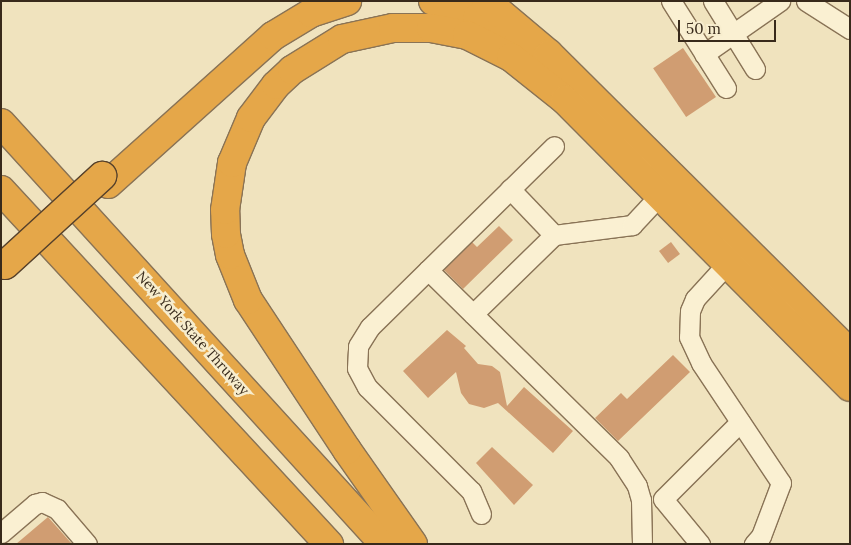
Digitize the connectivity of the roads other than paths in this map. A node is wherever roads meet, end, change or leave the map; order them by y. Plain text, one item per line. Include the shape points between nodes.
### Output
1 (312, 1) edge
2 (347, 1) edge
3 (434, 1) edge
4 (472, 1) edge
5 (486, 1) edge
6 (671, 1) edge
7 (713, 1) edge
8 (780, 1) edge
9 (806, 1) edge
10 (850, 29) edge
11 (527, 35) junction
12 (734, 35) junction
13 (704, 54) junction
14 (755, 69) dead end
15 (726, 88) dead end
16 (557, 92) junction
17 (1, 123) edge
18 (554, 146) dead end
19 (105, 180) junction
20 (510, 189) junction
21 (1, 190) edge
22 (659, 196) junction
23 (1, 203) edge
24 (554, 235) junction
25 (726, 265) junction
26 (428, 270) junction
27 (5, 272) edge
28 (80, 275) junction
29 (473, 314) junction
30 (814, 318) junction
31 (850, 345) edge
32 (846, 373) edge
33 (740, 422) junction
34 (663, 499) junction
35 (641, 500) junction
36 (481, 514) dead end
37 (1, 533) edge
38 (87, 544) edge
39 (329, 544) edge
40 (384, 544) edge
41 (413, 544) edge
42 (642, 544) edge
43 (700, 544) edge
44 (754, 544) edge

1 - 19 highway via 263,31
2 - 19 highway via 311,13 272,36
3 - 16 highway via 461,10 493,27 537,67
4 - 11 highway
5 - 11 highway
6 - 13 street
7 - 12 street
8 - 12 street
9 - 10 street
11 - 30 highway
12 - 13 street
12 - 14 street
13 - 15 street
16 - 22 highway
16 - 41 highway via 511,57 467,36 431,28 376,30 326,47 281,80 251,118 232,163 226,193 226,234 238,278 261,322
17 - 40 highway, New York State Thruway
18 - 20 street
19 - 27 highway
20 - 24 street
20 - 26 street
21 - 28 highway
22 - 24 street via 632,226
22 - 25 highway
23 - 28 highway
24 - 29 street
25 - 32 highway
25 - 33 street via 695,299 690,311 689,337 701,363
26 - 29 street
26 - 36 street via 363,336 358,346 357,368 367,387 471,491
28 - 39 highway
29 - 35 street via 619,458 637,486
30 - 31 highway
30 - 32 highway
33 - 34 street
33 - 44 street via 781,483
34 - 35 street
34 - 43 street
35 - 42 street
37 - 38 street via 35,504 42,502 57,509

